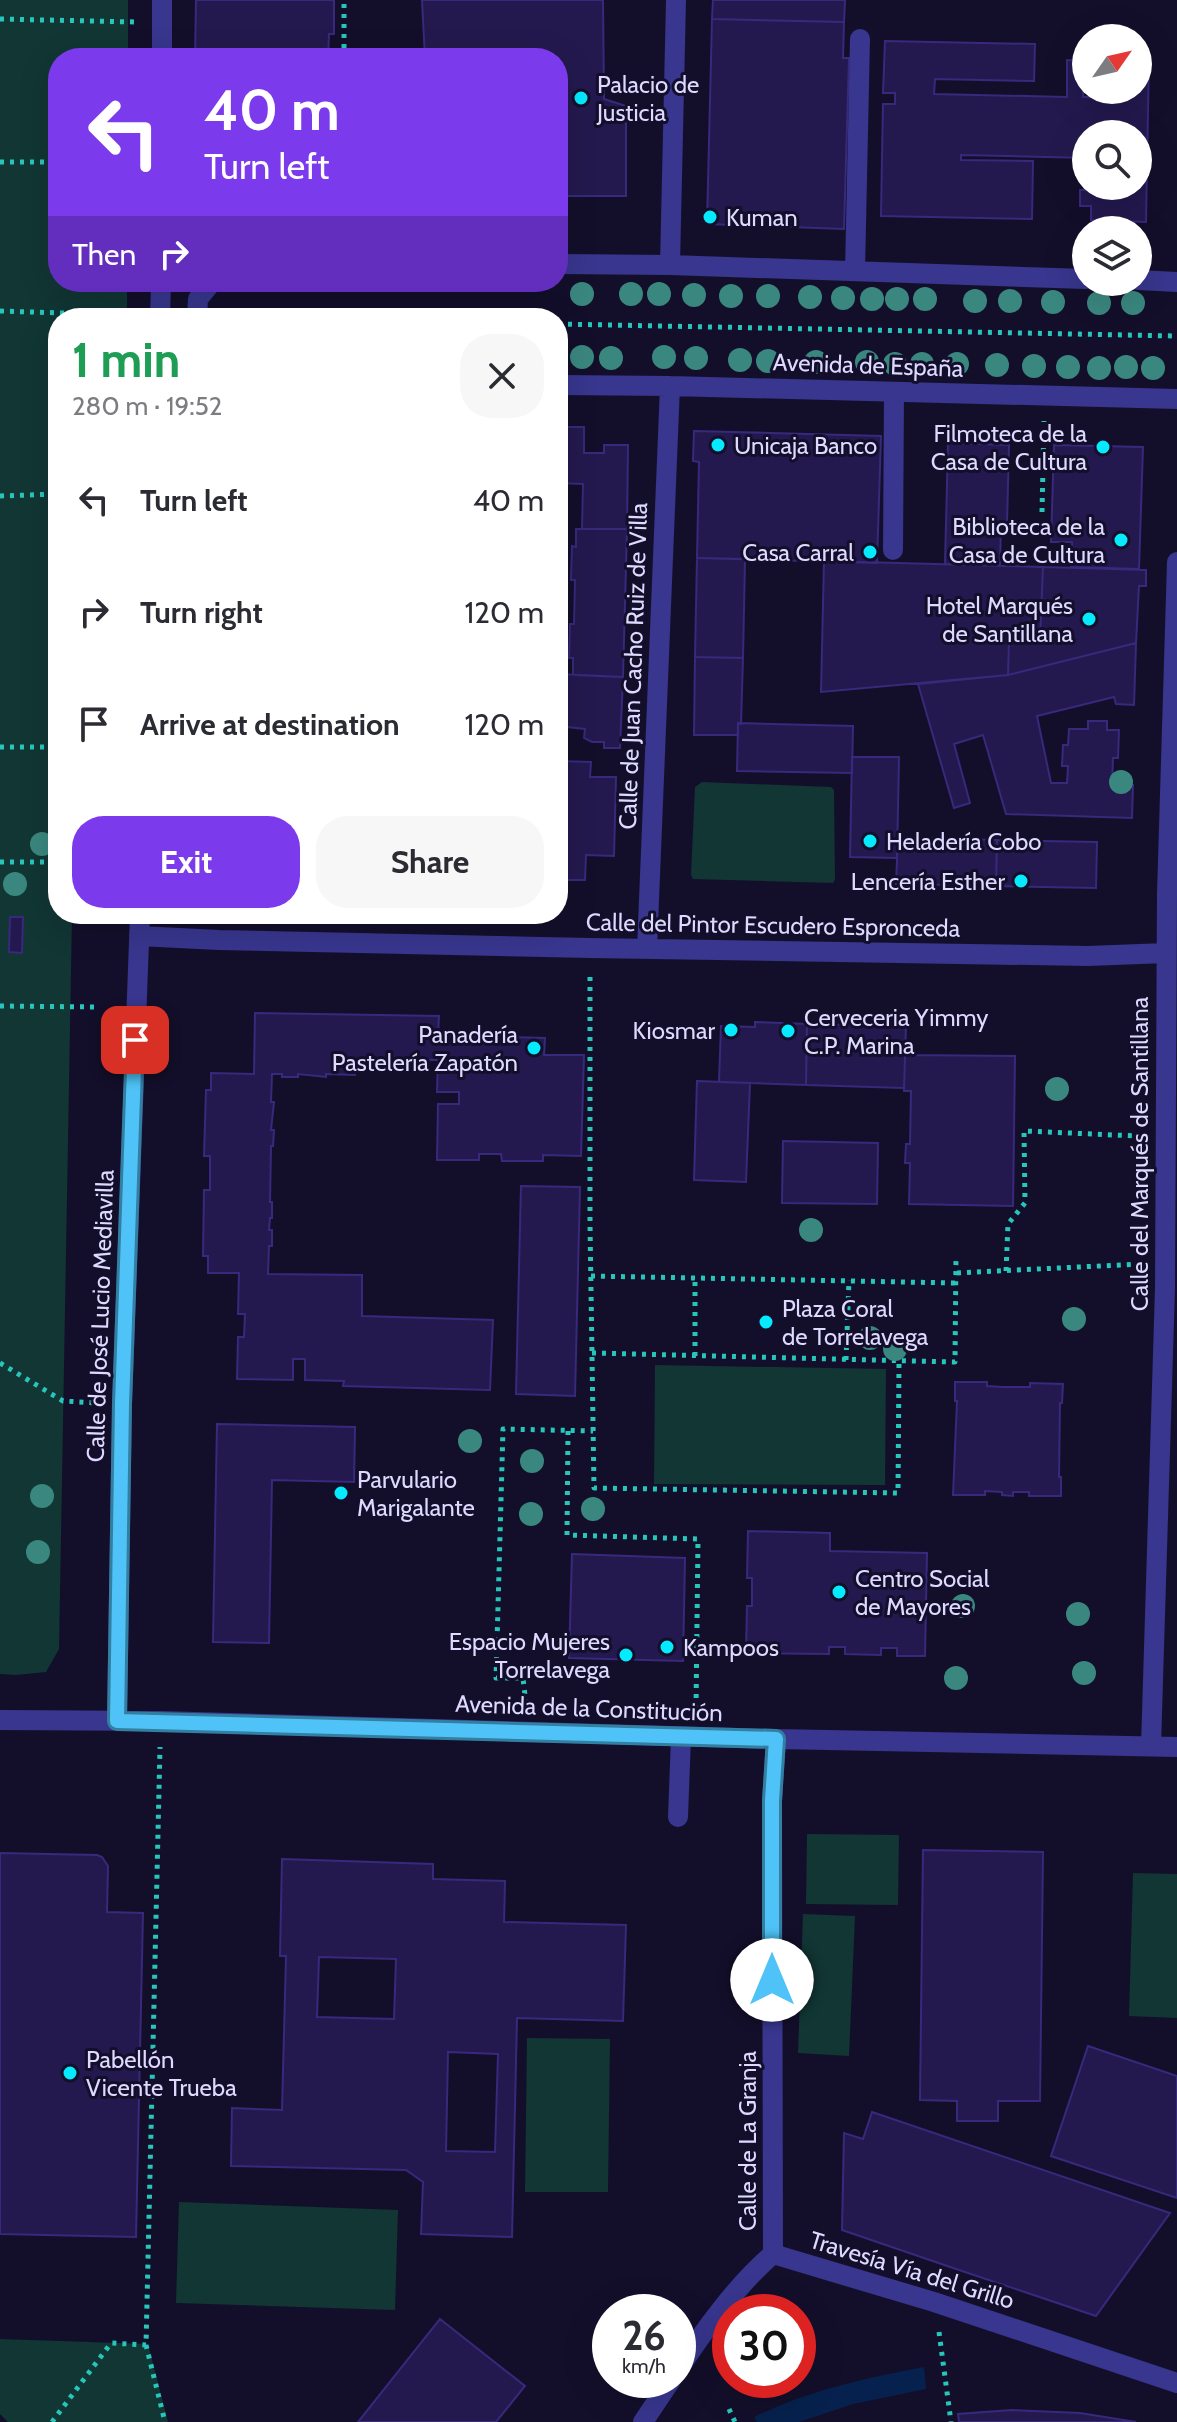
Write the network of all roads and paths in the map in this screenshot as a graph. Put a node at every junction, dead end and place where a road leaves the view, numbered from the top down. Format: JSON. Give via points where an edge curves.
{"nodes":[{"id":1,"x":162,"y":0,"type":"edge"},
{"id":2,"x":344,"y":0,"type":"edge"},
{"id":3,"x":676,"y":0,"type":"edge"},
{"id":4,"x":0,"y":19,"type":"edge"},
{"id":5,"x":162,"y":23,"type":"junction"},
{"id":6,"x":860,"y":39,"type":"dead end"},
{"id":7,"x":162,"y":48,"type":"edge"},
{"id":8,"x":344,"y":48,"type":"edge"},
{"id":9,"x":0,"y":162,"type":"edge"},
{"id":10,"x":48,"y":162,"type":"edge"},
{"id":11,"x":568,"y":264,"type":"edge"},
{"id":12,"x":670,"y":265,"type":"junction"},
{"id":13,"x":855,"y":271,"type":"junction"},
{"id":14,"x":1072,"y":279,"type":"edge"},
{"id":15,"x":1152,"y":281,"type":"edge"},
{"id":16,"x":1177,"y":282,"type":"edge"},
{"id":17,"x":0,"y":311,"type":"edge"},
{"id":18,"x":48,"y":313,"type":"edge"},
{"id":19,"x":568,"y":324,"type":"edge"},
{"id":20,"x":1177,"y":336,"type":"edge"},
{"id":21,"x":568,"y":385,"type":"edge"},
{"id":22,"x":670,"y":386,"type":"junction"},
{"id":23,"x":894,"y":392,"type":"junction"},
{"id":24,"x":1045,"y":396,"type":"junction"},
{"id":25,"x":1177,"y":399,"type":"edge"},
{"id":26,"x":48,"y":494,"type":"edge"},
{"id":27,"x":0,"y":496,"type":"edge"},
{"id":28,"x":1042,"y":512,"type":"dead end"},
{"id":29,"x":893,"y":550,"type":"dead end"},
{"id":30,"x":1177,"y":562,"type":"edge"},
{"id":31,"x":0,"y":747,"type":"edge"},
{"id":32,"x":48,"y":747,"type":"edge"},
{"id":33,"x":1174,"y":790,"type":"edge"},
{"id":34,"x":0,"y":862,"type":"edge"},
{"id":35,"x":48,"y":862,"type":"edge"},
{"id":36,"x":140,"y":924,"type":"edge"},
{"id":37,"x":139,"y":936,"type":"junction"},
{"id":38,"x":647,"y":949,"type":"junction"},
{"id":39,"x":1166,"y":953,"type":"junction"},
{"id":40,"x":590,"y":976,"type":"dead end"},
{"id":41,"x":0,"y":1006,"type":"edge"},
{"id":42,"x":98,"y":1007,"type":"dead end"},
{"id":43,"x":1166,"y":1137,"type":"junction"},
{"id":44,"x":1172,"y":1211,"type":"edge"},
{"id":45,"x":956,"y":1256,"type":"dead end"},
{"id":46,"x":1165,"y":1263,"type":"junction"},
{"id":47,"x":1006,"y":1271,"type":"junction"},
{"id":48,"x":957,"y":1273,"type":"junction"},
{"id":49,"x":591,"y":1276,"type":"junction"},
{"id":50,"x":695,"y":1278,"type":"junction"},
{"id":51,"x":849,"y":1280,"type":"junction"},
{"id":52,"x":956,"y":1283,"type":"junction"},
{"id":53,"x":1171,"y":1288,"type":"edge"},
{"id":54,"x":592,"y":1353,"type":"junction"},
{"id":55,"x":695,"y":1356,"type":"junction"},
{"id":56,"x":846,"y":1360,"type":"junction"},
{"id":57,"x":899,"y":1361,"type":"junction"},
{"id":58,"x":0,"y":1363,"type":"edge"},
{"id":59,"x":122,"y":1404,"type":"junction"},
{"id":60,"x":568,"y":1431,"type":"junction"},
{"id":61,"x":593,"y":1431,"type":"junction"},
{"id":62,"x":0,"y":1720,"type":"edge"},
{"id":63,"x":117,"y":1721,"type":"junction"},
{"id":64,"x":161,"y":1721,"type":"junction"},
{"id":65,"x":528,"y":1733,"type":"junction"},
{"id":66,"x":689,"y":1737,"type":"junction"},
{"id":67,"x":776,"y":1739,"type":"junction"},
{"id":68,"x":1151,"y":1746,"type":"junction"},
{"id":69,"x":1177,"y":1747,"type":"edge"},
{"id":70,"x":678,"y":1817,"type":"dead end"},
{"id":71,"x":773,"y":2254,"type":"junction"},
{"id":72,"x":934,"y":2302,"type":"junction"},
{"id":73,"x":146,"y":2345,"type":"junction"},
{"id":74,"x":696,"y":2346,"type":"edge"},
{"id":75,"x":1177,"y":2383,"type":"edge"},
{"id":76,"x":659,"y":2398,"type":"edge"},
{"id":77,"x":729,"y":2409,"type":"dead end"},
{"id":78,"x":52,"y":2422,"type":"edge"},
{"id":79,"x":165,"y":2422,"type":"edge"},
{"id":80,"x":643,"y":2422,"type":"edge"},
{"id":81,"x":735,"y":2422,"type":"edge"},
{"id":82,"x":951,"y":2422,"type":"edge"}],
"edges":[{"from":1,"to":5,"type":"street"},
{"from":2,"to":8,"type":"path"},
{"from":3,"to":12,"type":"street"},
{"from":4,"to":5,"type":"path"},
{"from":5,"to":7,"type":"street"},
{"from":6,"to":13,"type":"street"},
{"from":9,"to":10,"type":"path"},
{"from":11,"to":12,"type":"street"},
{"from":12,"to":13,"type":"street"},
{"from":13,"to":14,"type":"street"},
{"from":15,"to":16,"type":"street"},
{"from":17,"to":18,"type":"path"},
{"from":19,"to":20,"type":"path"},
{"from":21,"to":22,"type":"street","name":"Avenida de España"},
{"from":22,"to":23,"type":"street","name":"Avenida de España"},
{"from":22,"to":38,"type":"street","name":"Calle de Juan Cacho Ruiz de Villa"},
{"from":23,"to":24,"type":"street","name":"Avenida de España"},
{"from":23,"to":29,"type":"street"},
{"from":24,"to":25,"type":"street","name":"Avenida de España"},
{"from":24,"to":28,"type":"path"},
{"from":26,"to":27,"type":"path"},
{"from":30,"to":33,"type":"street","name":"Calle del Marqués de Santillana"},
{"from":31,"to":32,"type":"path"},
{"from":33,"to":39,"type":"street","name":"Calle del Marqués de Santillana"},
{"from":34,"to":35,"type":"path"},
{"from":36,"to":37,"type":"street","name":"Calle de José Lucio Mediavilla"},
{"from":37,"to":38,"type":"street","name":"Calle del Pintor Escudero Espronceda"},
{"from":37,"to":59,"type":"street","name":"Calle de José Lucio Mediavilla"},
{"from":38,"to":39,"type":"street","name":"Calle del Pintor Escudero Espronceda"},
{"from":39,"to":43,"type":"street","name":"Calle del Marqués de Santillana"},
{"from":40,"to":49,"type":"path"},
{"from":41,"to":42,"type":"path"},
{"from":43,"to":44,"type":"street","name":"Calle del Marqués de Santillana"},
{"from":43,"to":47,"type":"path","via":[[1024,1131],[1025,1203],[1008,1224]]},
{"from":44,"to":46,"type":"street","name":"Calle del Marqués de Santillana"},
{"from":45,"to":48,"type":"path"},
{"from":46,"to":47,"type":"path"},
{"from":46,"to":53,"type":"street","name":"Calle del Marqués de Santillana"},
{"from":47,"to":48,"type":"path"},
{"from":48,"to":52,"type":"path"},
{"from":49,"to":50,"type":"path"},
{"from":49,"to":54,"type":"path"},
{"from":50,"to":51,"type":"path"},
{"from":50,"to":55,"type":"path"},
{"from":51,"to":52,"type":"path"},
{"from":51,"to":56,"type":"path"},
{"from":52,"to":57,"type":"path","via":[[955,1362]]},
{"from":53,"to":68,"type":"street","name":"Calle del Marqués de Santillana"},
{"from":54,"to":55,"type":"path"},
{"from":54,"to":61,"type":"path"},
{"from":55,"to":56,"type":"path"},
{"from":56,"to":57,"type":"path"},
{"from":57,"to":61,"type":"path","via":[[898,1493],[594,1488]]},
{"from":58,"to":59,"type":"path","via":[[63,1401]]},
{"from":59,"to":63,"type":"street","name":"Calle de José Lucio Mediavilla"},
{"from":60,"to":61,"type":"path"},
{"from":60,"to":65,"type":"path","via":[[503,1429],[496,1678],[523,1678]]},
{"from":60,"to":66,"type":"path","via":[[567,1535],[698,1539]]},
{"from":62,"to":63,"type":"street","name":"Avenida de la Constitución"},
{"from":63,"to":64,"type":"street","name":"Avenida de la Constitución"},
{"from":64,"to":65,"type":"street","name":"Avenida de la Constitución"},
{"from":64,"to":73,"type":"path"},
{"from":65,"to":66,"type":"street","name":"Avenida de la Constitución"},
{"from":66,"to":67,"type":"street","name":"Avenida de la Constitución"},
{"from":66,"to":70,"type":"street"},
{"from":67,"to":68,"type":"street","name":"Avenida de la Constitución"},
{"from":67,"to":71,"type":"street","name":"Calle de La Granja"},
{"from":68,"to":69,"type":"street","name":"Avenida de la Constitución"},
{"from":71,"to":72,"type":"street","name":"Travesía Vía del Grillo"},
{"from":71,"to":74,"type":"street","name":"Travesía Vía del Grillo"},
{"from":72,"to":75,"type":"street","name":"Travesía Vía del Grillo"},
{"from":72,"to":82,"type":"path"},
{"from":73,"to":78,"type":"path","via":[[111,2343]]},
{"from":73,"to":79,"type":"path"},
{"from":76,"to":80,"type":"street"},
{"from":77,"to":81,"type":"path"}]}
